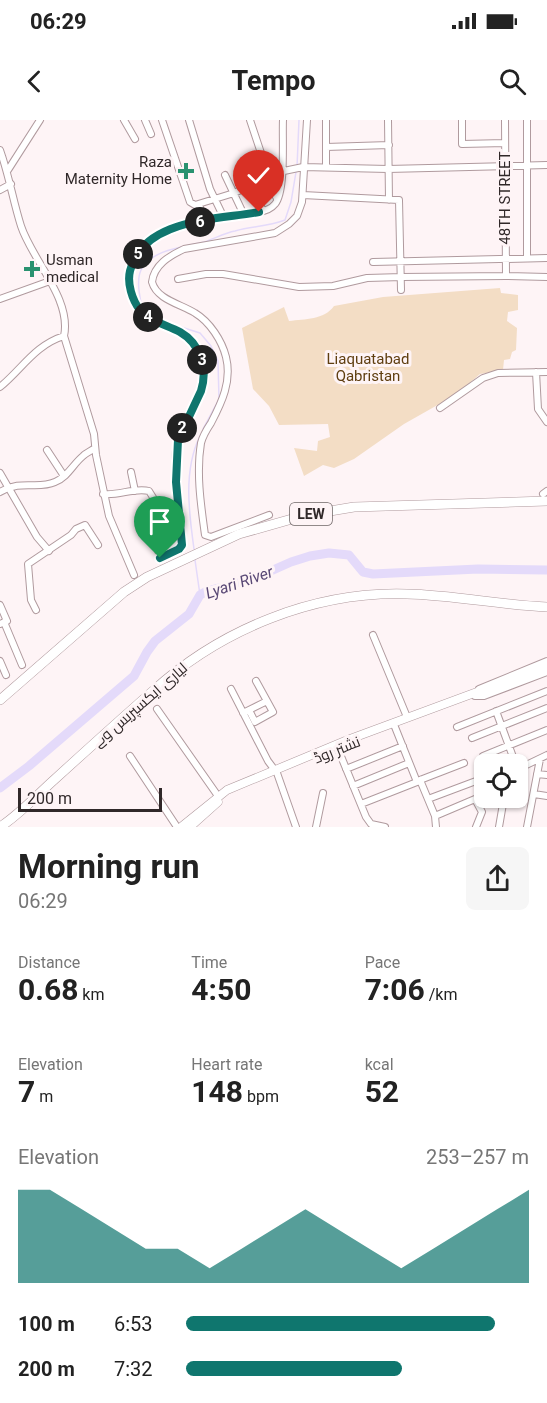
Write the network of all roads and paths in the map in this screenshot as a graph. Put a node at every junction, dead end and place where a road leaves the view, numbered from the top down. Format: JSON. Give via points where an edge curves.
{"nodes":[{"id":1,"x":40,"y":120,"type":"edge"},
{"id":2,"x":124,"y":120,"type":"edge"},
{"id":3,"x":145,"y":120,"type":"edge"},
{"id":4,"x":162,"y":120,"type":"edge"},
{"id":5,"x":189,"y":120,"type":"edge"},
{"id":6,"x":250,"y":120,"type":"edge"},
{"id":7,"x":283,"y":120,"type":"edge"},
{"id":8,"x":307,"y":120,"type":"edge"},
{"id":9,"x":326,"y":120,"type":"edge"},
{"id":10,"x":388,"y":120,"type":"edge"},
{"id":11,"x":462,"y":120,"type":"edge"},
{"id":12,"x":505,"y":120,"type":"edge"},
{"id":13,"x":527,"y":120,"type":"edge"},
{"id":14,"x":151,"y":134,"type":"dead end"},
{"id":15,"x":135,"y":140,"type":"dead end"},
{"id":16,"x":505,"y":143,"type":"junction"},
{"id":17,"x":389,"y":145,"type":"junction"},
{"id":18,"x":326,"y":147,"type":"junction"},
{"id":19,"x":0,"y":150,"type":"edge"},
{"id":20,"x":547,"y":165,"type":"edge"},
{"id":21,"x":242,"y":166,"type":"dead end"},
{"id":22,"x":505,"y":166,"type":"junction"},
{"id":23,"x":528,"y":166,"type":"junction"},
{"id":24,"x":304,"y":167,"type":"junction"},
{"id":25,"x":326,"y":167,"type":"junction"},
{"id":26,"x":387,"y":168,"type":"junction"},
{"id":27,"x":8,"y":170,"type":"junction"},
{"id":28,"x":283,"y":171,"type":"junction"},
{"id":29,"x":225,"y":175,"type":"dead end"},
{"id":30,"x":268,"y":178,"type":"junction"},
{"id":31,"x":10,"y":184,"type":"junction"},
{"id":32,"x":251,"y":185,"type":"junction"},
{"id":33,"x":0,"y":190,"type":"edge"},
{"id":34,"x":234,"y":193,"type":"junction"},
{"id":35,"x":303,"y":195,"type":"junction"},
{"id":36,"x":215,"y":199,"type":"junction"},
{"id":37,"x":278,"y":200,"type":"junction"},
{"id":38,"x":389,"y":200,"type":"junction"},
{"id":39,"x":199,"y":205,"type":"junction"},
{"id":40,"x":263,"y":212,"type":"junction"},
{"id":41,"x":244,"y":215,"type":"junction"},
{"id":42,"x":224,"y":218,"type":"junction"},
{"id":43,"x":205,"y":221,"type":"junction"},
{"id":44,"x":506,"y":258,"type":"junction"},
{"id":45,"x":527,"y":258,"type":"junction"},
{"id":46,"x":547,"y":258,"type":"edge"},
{"id":47,"x":401,"y":260,"type":"junction"},
{"id":48,"x":373,"y":262,"type":"dead end"},
{"id":49,"x":506,"y":276,"type":"junction"},
{"id":50,"x":402,"y":277,"type":"junction"},
{"id":51,"x":547,"y":278,"type":"edge"},
{"id":52,"x":178,"y":279,"type":"dead end"},
{"id":53,"x":50,"y":281,"type":"junction"},
{"id":54,"x":401,"y":290,"type":"dead end"},
{"id":55,"x":0,"y":299,"type":"edge"},
{"id":56,"x":64,"y":336,"type":"junction"},
{"id":57,"x":536,"y":372,"type":"junction"},
{"id":58,"x":547,"y":372,"type":"edge"},
{"id":59,"x":0,"y":387,"type":"edge"},
{"id":60,"x":440,"y":408,"type":"dead end"},
{"id":61,"x":547,"y":422,"type":"edge"},
{"id":62,"x":95,"y":448,"type":"junction"},
{"id":63,"x":47,"y":450,"type":"dead end"},
{"id":64,"x":131,"y":472,"type":"dead end"},
{"id":65,"x":0,"y":473,"type":"edge"},
{"id":66,"x":64,"y":476,"type":"junction"},
{"id":67,"x":8,"y":487,"type":"junction"},
{"id":68,"x":135,"y":491,"type":"junction"},
{"id":69,"x":0,"y":492,"type":"edge"},
{"id":70,"x":103,"y":494,"type":"junction"},
{"id":71,"x":546,"y":495,"type":"edge"},
{"id":72,"x":269,"y":515,"type":"dead end"},
{"id":73,"x":99,"y":545,"type":"dead end"},
{"id":74,"x":49,"y":551,"type":"junction"},
{"id":75,"x":134,"y":575,"type":"dead end"},
{"id":76,"x":547,"y":607,"type":"edge"},
{"id":77,"x":1,"y":608,"type":"edge"},
{"id":78,"x":36,"y":610,"type":"dead end"},
{"id":79,"x":2,"y":623,"type":"edge"},
{"id":80,"x":373,"y":635,"type":"dead end"},
{"id":81,"x":0,"y":661,"type":"edge"},
{"id":82,"x":547,"y":661,"type":"edge"},
{"id":83,"x":21,"y":665,"type":"dead end"},
{"id":84,"x":547,"y":666,"type":"edge"},
{"id":85,"x":547,"y":672,"type":"edge"},
{"id":86,"x":6,"y":675,"type":"dead end"},
{"id":87,"x":256,"y":681,"type":"dead end"},
{"id":88,"x":231,"y":690,"type":"dead end"},
{"id":89,"x":547,"y":691,"type":"edge"},
{"id":90,"x":475,"y":695,"type":"junction"},
{"id":91,"x":0,"y":700,"type":"edge"},
{"id":92,"x":267,"y":701,"type":"junction"},
{"id":93,"x":547,"y":708,"type":"edge"},
{"id":94,"x":157,"y":709,"type":"dead end"},
{"id":95,"x":496,"y":711,"type":"junction"},
{"id":96,"x":246,"y":712,"type":"junction"},
{"id":97,"x":407,"y":717,"type":"junction"},
{"id":98,"x":502,"y":726,"type":"junction"},
{"id":99,"x":395,"y":727,"type":"junction"},
{"id":100,"x":457,"y":727,"type":"dead end"},
{"id":101,"x":547,"y":730,"type":"edge"},
{"id":102,"x":472,"y":738,"type":"dead end"},
{"id":103,"x":509,"y":745,"type":"junction"},
{"id":104,"x":403,"y":746,"type":"junction"},
{"id":105,"x":338,"y":749,"type":"junction"},
{"id":106,"x":488,"y":754,"type":"edge"},
{"id":107,"x":512,"y":754,"type":"edge"},
{"id":108,"x":547,"y":755,"type":"edge"},
{"id":109,"x":130,"y":756,"type":"dead end"},
{"id":110,"x":540,"y":759,"type":"junction"},
{"id":111,"x":464,"y":763,"type":"dead end"},
{"id":112,"x":410,"y":764,"type":"junction"},
{"id":113,"x":528,"y":764,"type":"edge"},
{"id":114,"x":346,"y":769,"type":"junction"},
{"id":115,"x":276,"y":772,"type":"junction"},
{"id":116,"x":537,"y":774,"type":"junction"},
{"id":117,"x":547,"y":775,"type":"edge"},
{"id":118,"x":419,"y":781,"type":"junction"},
{"id":119,"x":474,"y":782,"type":"edge"},
{"id":120,"x":353,"y":786,"type":"junction"},
{"id":121,"x":322,"y":793,"type":"dead end"},
{"id":122,"x":534,"y":794,"type":"junction"},
{"id":123,"x":218,"y":796,"type":"junction"},
{"id":124,"x":547,"y":796,"type":"edge"},
{"id":125,"x":428,"y":799,"type":"junction"},
{"id":126,"x":361,"y":804,"type":"junction"},
{"id":127,"x":502,"y":808,"type":"edge"},
{"id":128,"x":435,"y":816,"type":"junction"},
{"id":129,"x":370,"y":825,"type":"edge"},
{"id":130,"x":0,"y":827,"type":"edge"},
{"id":131,"x":179,"y":827,"type":"edge"},
{"id":132,"x":190,"y":827,"type":"edge"},
{"id":133,"x":297,"y":827,"type":"edge"},
{"id":134,"x":315,"y":827,"type":"edge"},
{"id":135,"x":385,"y":827,"type":"edge"},
{"id":136,"x":436,"y":827,"type":"edge"},
{"id":137,"x":476,"y":827,"type":"edge"},
{"id":138,"x":499,"y":827,"type":"edge"},
{"id":139,"x":528,"y":827,"type":"edge"}],
"edges":[{"from":1,"to":27,"type":"street"},
{"from":2,"to":15,"type":"street"},
{"from":3,"to":14,"type":"street"},
{"from":4,"to":39,"type":"street","via":[[190,202]]},
{"from":5,"to":36,"type":"street"},
{"from":6,"to":30,"type":"street"},
{"from":7,"to":28,"type":"street"},
{"from":8,"to":24,"type":"street"},
{"from":9,"to":18,"type":"street"},
{"from":10,"to":17,"type":"street"},
{"from":11,"to":16,"type":"street","via":[[462,144]]},
{"from":12,"to":16,"type":"street","name":"48TH STREET"},
{"from":13,"to":23,"type":"street"},
{"from":16,"to":22,"type":"street","name":"48TH STREET"},
{"from":17,"to":18,"type":"street"},
{"from":17,"to":26,"type":"street"},
{"from":18,"to":25,"type":"street"},
{"from":19,"to":27,"type":"street"},
{"from":20,"to":23,"type":"street"},
{"from":21,"to":32,"type":"street"},
{"from":22,"to":23,"type":"street"},
{"from":22,"to":26,"type":"street"},
{"from":22,"to":44,"type":"street","name":"48TH STREET"},
{"from":23,"to":45,"type":"street"},
{"from":24,"to":25,"type":"street"},
{"from":24,"to":28,"type":"street"},
{"from":24,"to":35,"type":"street"},
{"from":25,"to":26,"type":"street"},
{"from":26,"to":38,"type":"street"},
{"from":27,"to":31,"type":"street"},
{"from":28,"to":30,"type":"street"},
{"from":28,"to":37,"type":"street"},
{"from":29,"to":34,"type":"street"},
{"from":30,"to":32,"type":"street"},
{"from":30,"to":37,"type":"street"},
{"from":31,"to":33,"type":"street"},
{"from":31,"to":53,"type":"street","via":[[22,228]]},
{"from":32,"to":34,"type":"street"},
{"from":32,"to":40,"type":"street"},
{"from":34,"to":36,"type":"street"},
{"from":34,"to":41,"type":"street"},
{"from":35,"to":38,"type":"street"},
{"from":35,"to":72,"type":"street","via":[[297,216],[283,229],[184,249],[160,265],[152,282],[158,294],[206,322],[222,345],[226,359],[226,393],[202,442],[200,475],[205,535],[211,537]]},
{"from":36,"to":39,"type":"street"},
{"from":36,"to":42,"type":"street"},
{"from":37,"to":40,"type":"street"},
{"from":38,"to":47,"type":"street","via":[[399,200]]},
{"from":39,"to":43,"type":"street"},
{"from":40,"to":41,"type":"street"},
{"from":41,"to":42,"type":"street"},
{"from":42,"to":43,"type":"street"},
{"from":43,"to":68,"type":"street","via":[[178,226],[148,242],[134,260],[129,276],[141,311],[186,336],[202,361],[203,384],[178,440],[176,482],[182,545],[179,549],[160,558],[153,527],[158,516],[154,499],[149,491]]},
{"from":44,"to":45,"type":"street"},
{"from":44,"to":47,"type":"street"},
{"from":44,"to":49,"type":"street","name":"48TH STREET"},
{"from":45,"to":46,"type":"street"},
{"from":47,"to":48,"type":"street"},
{"from":47,"to":50,"type":"street"},
{"from":49,"to":50,"type":"street"},
{"from":49,"to":51,"type":"street"},
{"from":50,"to":52,"type":"street","via":[[299,287],[223,274]]},
{"from":50,"to":54,"type":"street"},
{"from":53,"to":55,"type":"street"},
{"from":53,"to":56,"type":"street","via":[[66,324]]},
{"from":56,"to":59,"type":"street","via":[[38,348]]},
{"from":56,"to":62,"type":"street"},
{"from":57,"to":58,"type":"street"},
{"from":57,"to":60,"type":"street","via":[[498,372]]},
{"from":57,"to":61,"type":"street","via":[[538,409]]},
{"from":62,"to":66,"type":"street","via":[[81,456]]},
{"from":62,"to":70,"type":"street"},
{"from":63,"to":66,"type":"street"},
{"from":64,"to":68,"type":"street"},
{"from":65,"to":67,"type":"street"},
{"from":66,"to":67,"type":"street","via":[[48,484]]},
{"from":67,"to":69,"type":"street"},
{"from":67,"to":74,"type":"street"},
{"from":68,"to":70,"type":"street","via":[[115,496]]},
{"from":70,"to":75,"type":"street"},
{"from":71,"to":91,"type":"highway","number":"LEW","via":[[354,507],[306,515],[239,534],[147,577],[124,592]]},
{"from":73,"to":74,"type":"street","via":[[85,525]]},
{"from":74,"to":78,"type":"street","via":[[28,564],[31,600]]},
{"from":76,"to":130,"type":"highway","name":"لیاری ایکسپریس وے","via":[[419,594],[373,594],[314,604],[254,626],[176,672]]},
{"from":77,"to":79,"type":"street","via":[[7,621]]},
{"from":79,"to":83,"type":"street"},
{"from":80,"to":97,"type":"street"},
{"from":81,"to":86,"type":"street"},
{"from":82,"to":90,"type":"street","name":"نشتر روڈ","via":[[485,685]]},
{"from":84,"to":90,"type":"main road","name":"نشتر روڈ"},
{"from":85,"to":90,"type":"street","name":"نشتر روڈ"},
{"from":87,"to":92,"type":"street"},
{"from":88,"to":96,"type":"street"},
{"from":89,"to":95,"type":"street"},
{"from":90,"to":97,"type":"main road","name":"نشتر روڈ"},
{"from":90,"to":99,"type":"main road","name":"نشتر روڈ"},
{"from":92,"to":96,"type":"street"},
{"from":92,"to":96,"type":"street","via":[[273,712],[255,722]]},
{"from":93,"to":98,"type":"street"},
{"from":94,"to":123,"type":"street"},
{"from":95,"to":98,"type":"street"},
{"from":95,"to":100,"type":"street"},
{"from":96,"to":115,"type":"street"},
{"from":97,"to":115,"type":"main road","name":"نشتر روڈ"},
{"from":98,"to":102,"type":"street"},
{"from":98,"to":103,"type":"street"},
{"from":99,"to":104,"type":"street"},
{"from":99,"to":105,"type":"main road","name":"نشتر روڈ"},
{"from":101,"to":103,"type":"street"},
{"from":103,"to":106,"type":"street"},
{"from":103,"to":107,"type":"street"},
{"from":104,"to":112,"type":"street"},
{"from":104,"to":114,"type":"street"},
{"from":105,"to":114,"type":"street"},
{"from":105,"to":115,"type":"main road","name":"نشتر روڈ"},
{"from":108,"to":110,"type":"street"},
{"from":109,"to":131,"type":"street"},
{"from":110,"to":113,"type":"street"},
{"from":110,"to":116,"type":"street"},
{"from":111,"to":118,"type":"street"},
{"from":112,"to":118,"type":"street"},
{"from":112,"to":120,"type":"street"},
{"from":114,"to":120,"type":"street"},
{"from":115,"to":123,"type":"main road","name":"نشتر روڈ"},
{"from":115,"to":132,"type":"main road","name":"نشتر روڈ","via":[[226,795]]},
{"from":115,"to":133,"type":"street"},
{"from":116,"to":117,"type":"street"},
{"from":116,"to":122,"type":"street"},
{"from":118,"to":125,"type":"street"},
{"from":118,"to":126,"type":"street"},
{"from":119,"to":125,"type":"street"},
{"from":120,"to":126,"type":"street"},
{"from":121,"to":134,"type":"street"},
{"from":122,"to":124,"type":"street"},
{"from":122,"to":139,"type":"street"},
{"from":123,"to":131,"type":"main road","name":"نشتر روڈ"},
{"from":125,"to":128,"type":"street"},
{"from":126,"to":129,"type":"street"},
{"from":127,"to":138,"type":"street"},
{"from":128,"to":136,"type":"street"},
{"from":128,"to":137,"type":"street","via":[[475,799],[482,812]]},
{"from":129,"to":135,"type":"street"}]}
